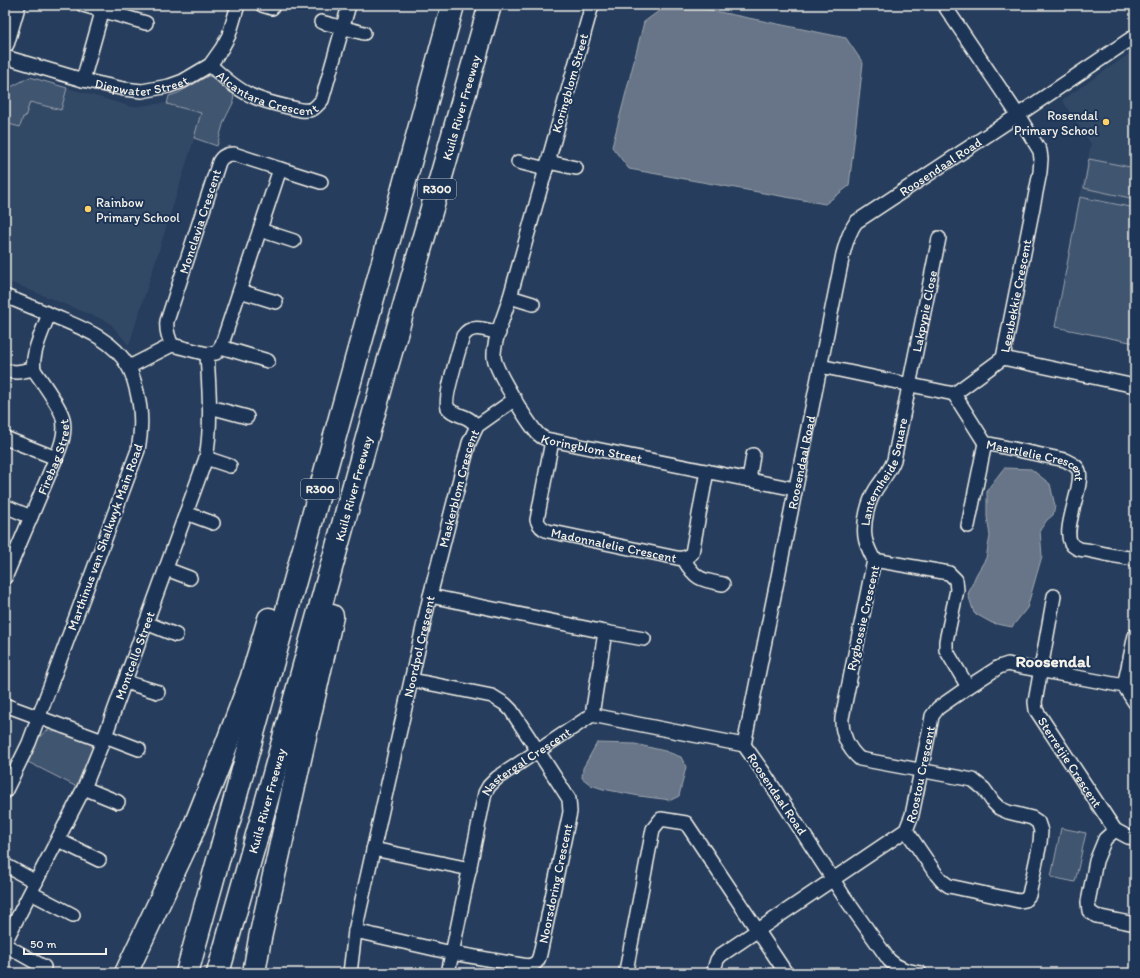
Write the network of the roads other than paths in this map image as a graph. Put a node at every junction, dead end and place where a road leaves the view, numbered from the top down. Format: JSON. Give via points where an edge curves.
{"nodes":[{"id":1,"x":16,"y":5,"type":"edge"},
{"id":2,"x":83,"y":5,"type":"edge"},
{"id":3,"x":238,"y":5,"type":"edge"},
{"id":4,"x":349,"y":5,"type":"edge"},
{"id":5,"x":453,"y":5,"type":"edge"},
{"id":6,"x":490,"y":5,"type":"edge"},
{"id":7,"x":592,"y":5,"type":"edge"},
{"id":8,"x":944,"y":5,"type":"edge"},
{"id":9,"x":103,"y":8,"type":"edge"},
{"id":10,"x":321,"y":22,"type":"dead end"},
{"id":11,"x":146,"y":23,"type":"dead end"},
{"id":12,"x":342,"y":27,"type":"junction"},
{"id":13,"x":364,"y":33,"type":"dead end"},
{"id":14,"x":1135,"y":36,"type":"edge"},
{"id":15,"x":5,"y":43,"type":"edge"},
{"id":16,"x":5,"y":56,"type":"edge"},
{"id":17,"x":210,"y":65,"type":"junction"},
{"id":18,"x":83,"y":80,"type":"junction"},
{"id":19,"x":1018,"y":115,"type":"junction"},
{"id":20,"x":518,"y":162,"type":"dead end"},
{"id":21,"x":547,"y":165,"type":"junction"},
{"id":22,"x":576,"y":168,"type":"dead end"},
{"id":23,"x":280,"y":169,"type":"junction"},
{"id":24,"x":321,"y":182,"type":"dead end"},
{"id":25,"x":260,"y":230,"type":"junction"},
{"id":26,"x":939,"y":238,"type":"dead end"},
{"id":27,"x":294,"y":241,"type":"dead end"},
{"id":28,"x":240,"y":291,"type":"junction"},
{"id":29,"x":5,"y":296,"type":"edge"},
{"id":30,"x":510,"y":298,"type":"junction"},
{"id":31,"x":276,"y":302,"type":"dead end"},
{"id":32,"x":533,"y":304,"type":"dead end"},
{"id":33,"x":49,"y":314,"type":"junction"},
{"id":34,"x":498,"y":333,"type":"junction"},
{"id":35,"x":172,"y":345,"type":"junction"},
{"id":36,"x":221,"y":347,"type":"junction"},
{"id":37,"x":207,"y":354,"type":"junction"},
{"id":38,"x":1003,"y":358,"type":"junction"},
{"id":39,"x":268,"y":361,"type":"dead end"},
{"id":40,"x":820,"y":366,"type":"junction"},
{"id":41,"x":129,"y":367,"type":"junction"},
{"id":42,"x":34,"y":369,"type":"junction"},
{"id":43,"x":5,"y":371,"type":"edge"},
{"id":44,"x":385,"y":372,"type":"junction"},
{"id":45,"x":909,"y":384,"type":"junction"},
{"id":46,"x":1135,"y":386,"type":"edge"},
{"id":47,"x":346,"y":394,"type":"junction"},
{"id":48,"x":954,"y":394,"type":"junction"},
{"id":49,"x":515,"y":399,"type":"junction"},
{"id":50,"x":210,"y":407,"type":"junction"},
{"id":51,"x":248,"y":417,"type":"dead end"},
{"id":52,"x":477,"y":426,"type":"junction"},
{"id":53,"x":5,"y":438,"type":"edge"},
{"id":54,"x":552,"y":441,"type":"junction"},
{"id":55,"x":985,"y":443,"type":"junction"},
{"id":56,"x":753,"y":455,"type":"dead end"},
{"id":57,"x":56,"y":458,"type":"junction"},
{"id":58,"x":206,"y":458,"type":"junction"},
{"id":59,"x":230,"y":466,"type":"dead end"},
{"id":60,"x":707,"y":471,"type":"junction"},
{"id":61,"x":749,"y":480,"type":"junction"},
{"id":62,"x":795,"y":489,"type":"junction"},
{"id":63,"x":5,"y":506,"type":"edge"},
{"id":64,"x":186,"y":513,"type":"junction"},
{"id":65,"x":31,"y":517,"type":"junction"},
{"id":66,"x":213,"y":524,"type":"dead end"},
{"id":67,"x":968,"y":526,"type":"dead end"},
{"id":68,"x":683,"y":558,"type":"junction"},
{"id":69,"x":1135,"y":559,"type":"edge"},
{"id":70,"x":874,"y":560,"type":"junction"},
{"id":71,"x":166,"y":569,"type":"junction"},
{"id":72,"x":6,"y":575,"type":"edge"},
{"id":73,"x":190,"y":578,"type":"dead end"},
{"id":74,"x":723,"y":584,"type":"dead end"},
{"id":75,"x":430,"y":596,"type":"junction"},
{"id":76,"x":1054,"y":596,"type":"dead end"},
{"id":77,"x":146,"y":623,"type":"junction"},
{"id":78,"x":605,"y":632,"type":"junction"},
{"id":79,"x":176,"y":635,"type":"dead end"},
{"id":80,"x":1135,"y":635,"type":"edge"},
{"id":81,"x":644,"y":639,"type":"dead end"},
{"id":82,"x":1041,"y":670,"type":"junction"},
{"id":83,"x":412,"y":680,"type":"junction"},
{"id":84,"x":125,"y":682,"type":"junction"},
{"id":85,"x":1124,"y":686,"type":"junction"},
{"id":86,"x":968,"y":687,"type":"junction"},
{"id":87,"x":158,"y":692,"type":"dead end"},
{"id":88,"x":1135,"y":703,"type":"edge"},
{"id":89,"x":5,"y":705,"type":"edge"},
{"id":90,"x":592,"y":715,"type":"junction"},
{"id":91,"x":39,"y":718,"type":"junction"},
{"id":92,"x":104,"y":739,"type":"junction"},
{"id":93,"x":744,"y":745,"type":"junction"},
{"id":94,"x":139,"y":749,"type":"dead end"},
{"id":95,"x":538,"y":750,"type":"junction"},
{"id":96,"x":920,"y":770,"type":"junction"},
{"id":97,"x":84,"y":788,"type":"junction"},
{"id":98,"x":5,"y":792,"type":"edge"},
{"id":99,"x":118,"y":802,"type":"dead end"},
{"id":100,"x":906,"y":830,"type":"junction"},
{"id":101,"x":1115,"y":830,"type":"junction"},
{"id":102,"x":1135,"y":838,"type":"edge"},
{"id":103,"x":58,"y":840,"type":"junction"},
{"id":104,"x":373,"y":849,"type":"junction"},
{"id":105,"x":99,"y":860,"type":"dead end"},
{"id":106,"x":5,"y":865,"type":"edge"},
{"id":107,"x":470,"y":869,"type":"junction"},
{"id":108,"x":833,"y":880,"type":"junction"},
{"id":109,"x":34,"y":888,"type":"junction"},
{"id":110,"x":73,"y":915,"type":"dead end"},
{"id":111,"x":1135,"y":924,"type":"edge"},
{"id":112,"x":356,"y":931,"type":"junction"},
{"id":113,"x":758,"y":931,"type":"junction"},
{"id":114,"x":5,"y":944,"type":"edge"},
{"id":115,"x":452,"y":953,"type":"junction"},
{"id":116,"x":44,"y":967,"type":"dead end"},
{"id":117,"x":892,"y":968,"type":"edge"},
{"id":118,"x":126,"y":973,"type":"edge"},
{"id":119,"x":187,"y":973,"type":"edge"},
{"id":120,"x":218,"y":973,"type":"edge"},
{"id":121,"x":254,"y":973,"type":"edge"},
{"id":122,"x":350,"y":973,"type":"edge"},
{"id":123,"x":448,"y":973,"type":"edge"},
{"id":124,"x":626,"y":973,"type":"edge"},
{"id":125,"x":713,"y":973,"type":"edge"},
{"id":126,"x":786,"y":973,"type":"edge"},
{"id":127,"x":920,"y":973,"type":"edge"}],
"edges":[{"from":1,"to":15,"type":"street"},
{"from":2,"to":9,"type":"street"},
{"from":3,"to":17,"type":"street","name":"Diepwater Street","via":[[229,35]]},
{"from":4,"to":12,"type":"street","name":"Alcantara Crescent"},
{"from":5,"to":47,"type":"highway","number":"R300"},
{"from":6,"to":44,"type":"highway","name":"Kuils River Freeway","number":"R300"},
{"from":7,"to":21,"type":"street","name":"Koringblom Street"},
{"from":8,"to":19,"type":"street","name":"Leeubekkie Crescent"},
{"from":9,"to":11,"type":"street"},
{"from":9,"to":18,"type":"street"},
{"from":10,"to":12,"type":"street"},
{"from":12,"to":13,"type":"street"},
{"from":12,"to":17,"type":"street","name":"Alcantara Crescent","via":[[322,100],[315,109],[301,110],[252,96],[225,79]]},
{"from":14,"to":19,"type":"street","name":"Roosendaal Road"},
{"from":16,"to":18,"type":"street","name":"Diepwater Street"},
{"from":17,"to":18,"type":"street","name":"Diepwater Street","via":[[183,81],[155,89],[131,90]]},
{"from":19,"to":38,"type":"street","name":"Leeubekkie Crescent","via":[[1040,151],[1040,165]]},
{"from":19,"to":40,"type":"street","name":"Roosendaal Road","via":[[856,222],[846,239]]},
{"from":20,"to":21,"type":"street"},
{"from":21,"to":22,"type":"street"},
{"from":21,"to":30,"type":"street","name":"Koringblom Street"},
{"from":23,"to":24,"type":"street","name":"Monclavia Crescent"},
{"from":23,"to":25,"type":"street"},
{"from":23,"to":35,"type":"street","name":"Monclavia Crescent","via":[[234,154],[221,158],[167,321],[167,331]]},
{"from":25,"to":27,"type":"street"},
{"from":25,"to":28,"type":"street"},
{"from":26,"to":45,"type":"street","name":"Lakpypie Close"},
{"from":28,"to":31,"type":"street"},
{"from":28,"to":36,"type":"street"},
{"from":29,"to":33,"type":"street","name":"Marthinus van Shalkwyk Main Road"},
{"from":30,"to":32,"type":"street"},
{"from":30,"to":34,"type":"street","name":"Koringblom Street"},
{"from":33,"to":41,"type":"street","name":"Marthinus van Shalkwyk Main Road","via":[[105,341]]},
{"from":33,"to":42,"type":"street","via":[[36,348]]},
{"from":34,"to":49,"type":"street","name":"Koringblom Street","via":[[495,361]]},
{"from":34,"to":52,"type":"street","via":[[479,328],[465,333],[450,381],[446,404],[448,408]]},
{"from":35,"to":37,"type":"street"},
{"from":35,"to":41,"type":"street"},
{"from":36,"to":37,"type":"street","via":[[216,353]]},
{"from":36,"to":39,"type":"street"},
{"from":37,"to":50,"type":"street","name":"Montcello Street"},
{"from":38,"to":46,"type":"street"},
{"from":38,"to":48,"type":"street","name":"Leeubekkie Crescent"},
{"from":40,"to":45,"type":"street"},
{"from":40,"to":62,"type":"street","name":"Roosendaal Road"},
{"from":41,"to":91,"type":"street","name":"Marthinus van Shalkwyk Main Road","via":[[138,394],[142,418],[138,450]]},
{"from":42,"to":43,"type":"street"},
{"from":42,"to":57,"type":"street","name":"Firebag Street","via":[[63,417],[63,435]]},
{"from":44,"to":120,"type":"highway","name":"Kuils River Freeway","number":"R300"},
{"from":44,"to":121,"type":"highway","via":[[377,431],[343,569]]},
{"from":45,"to":48,"type":"street"},
{"from":45,"to":70,"type":"street","name":"Lanternheide Square","via":[[894,460],[874,494],[866,521],[865,537]]},
{"from":47,"to":118,"type":"highway","via":[[327,427],[251,680],[215,775],[191,835]]},
{"from":47,"to":119,"type":"highway","number":"R300"},
{"from":48,"to":55,"type":"street","name":"Maartlelie Crescent"},
{"from":49,"to":52,"type":"street","name":"Maskerblom Crescent"},
{"from":49,"to":54,"type":"street","name":"Koringblom Street","via":[[537,433]]},
{"from":50,"to":51,"type":"street"},
{"from":50,"to":58,"type":"street","name":"Montcello Street"},
{"from":52,"to":75,"type":"street","name":"Maskerblom Crescent","via":[[465,458]]},
{"from":53,"to":57,"type":"street"},
{"from":54,"to":60,"type":"street","name":"Koringblom Street"},
{"from":54,"to":68,"type":"street","name":"Madonnalelie Crescent","via":[[537,520],[543,529]]},
{"from":55,"to":67,"type":"street"},
{"from":55,"to":69,"type":"street","name":"Maartlelie Crescent","via":[[1065,460],[1075,465],[1079,471],[1079,482],[1068,533],[1070,542],[1075,548]]},
{"from":56,"to":61,"type":"street"},
{"from":57,"to":65,"type":"street","name":"Firebag Street"},
{"from":58,"to":59,"type":"street"},
{"from":58,"to":64,"type":"street","name":"Montcello Street"},
{"from":60,"to":61,"type":"street","name":"Koringblom Street"},
{"from":60,"to":68,"type":"street","name":"Madonnalelie Crescent","via":[[692,553]]},
{"from":61,"to":62,"type":"street","name":"Koringblom Street"},
{"from":62,"to":93,"type":"street","name":"Roosendaal Road"},
{"from":63,"to":65,"type":"street"},
{"from":64,"to":66,"type":"street"},
{"from":64,"to":71,"type":"street","name":"Montcello Street"},
{"from":65,"to":72,"type":"street","name":"Firebag Street"},
{"from":68,"to":74,"type":"street","via":[[690,571],[699,578]]},
{"from":70,"to":86,"type":"street","name":"Rygbossie Crescent","via":[[949,573],[956,580],[957,590],[946,650]]},
{"from":70,"to":96,"type":"street","name":"Rygbossie Crescent","via":[[842,718],[843,731],[849,746],[860,759]]},
{"from":71,"to":73,"type":"street"},
{"from":71,"to":77,"type":"street","name":"Montcello Street"},
{"from":75,"to":78,"type":"street","name":"Noordpol Crescent"},
{"from":75,"to":83,"type":"street","name":"Noordpol Crescent"},
{"from":76,"to":82,"type":"street","name":"Sterretjie Crescent"},
{"from":77,"to":79,"type":"street"},
{"from":77,"to":84,"type":"street","name":"Montcello Street"},
{"from":78,"to":81,"type":"street","name":"Noordpol Crescent"},
{"from":78,"to":90,"type":"street"},
{"from":80,"to":85,"type":"street"},
{"from":82,"to":85,"type":"street","name":"Roostou Crescent"},
{"from":82,"to":86,"type":"street","name":"Roostou Crescent","via":[[1003,665]]},
{"from":82,"to":101,"type":"street","name":"Sterretjie Crescent","via":[[1036,710]]},
{"from":83,"to":95,"type":"street","via":[[480,693],[500,700],[511,710]]},
{"from":83,"to":104,"type":"street","name":"Noordpol Crescent"},
{"from":84,"to":87,"type":"street"},
{"from":84,"to":92,"type":"street","name":"Montcello Street"},
{"from":85,"to":88,"type":"street"},
{"from":86,"to":96,"type":"street","name":"Roostou Crescent","via":[[935,711],[930,722]]},
{"from":89,"to":91,"type":"street"},
{"from":90,"to":93,"type":"street"},
{"from":90,"to":95,"type":"street","name":"Nastergal Crescent"},
{"from":91,"to":92,"type":"street"},
{"from":91,"to":98,"type":"street","name":"Marthinus van Shalkwyk Main Road"},
{"from":92,"to":94,"type":"street"},
{"from":92,"to":97,"type":"street","name":"Montcello Street"},
{"from":93,"to":108,"type":"street","name":"Roosendaal Road"},
{"from":95,"to":107,"type":"street","name":"Nastergal Crescent","via":[[497,778],[485,793]]},
{"from":95,"to":115,"type":"street","name":"Noorsdoring Crescent","via":[[569,799],[570,806],[539,960],[528,966]]},
{"from":96,"to":100,"type":"street","name":"Roostou Crescent","via":[[912,815]]},
{"from":96,"to":100,"type":"street","name":"Rygbossie Crescent","via":[[973,780],[999,808],[1038,822],[1041,831],[1040,843],[1029,895],[1025,900],[1019,901],[949,886],[936,874]]},
{"from":97,"to":99,"type":"street"},
{"from":97,"to":103,"type":"street","name":"Montcello Street"},
{"from":100,"to":108,"type":"street","name":"Roostou Crescent"},
{"from":101,"to":102,"type":"street"},
{"from":101,"to":111,"type":"street","via":[[1105,839],[1096,861],[1088,902],[1089,911],[1096,916]]},
{"from":103,"to":105,"type":"street"},
{"from":103,"to":109,"type":"street","name":"Montcello Street"},
{"from":104,"to":107,"type":"street"},
{"from":104,"to":112,"type":"street","name":"Noordpol Crescent"},
{"from":106,"to":109,"type":"street"},
{"from":107,"to":115,"type":"street","name":"Nastergal Crescent"},
{"from":108,"to":113,"type":"street"},
{"from":108,"to":117,"type":"street","name":"Roosendaal Road"},
{"from":109,"to":110,"type":"street"},
{"from":109,"to":114,"type":"street","name":"Montcello Street"},
{"from":112,"to":115,"type":"street"},
{"from":112,"to":122,"type":"street","name":"Noordpol Crescent"},
{"from":113,"to":124,"type":"street","via":[[686,823],[661,819],[653,829]]},
{"from":113,"to":125,"type":"street","via":[[721,955]]},
{"from":113,"to":126,"type":"street"},
{"from":114,"to":116,"type":"street"},
{"from":115,"to":123,"type":"street","name":"Nastergal Crescent"},
{"from":117,"to":127,"type":"street","name":"Roosendaal Road"}]}
